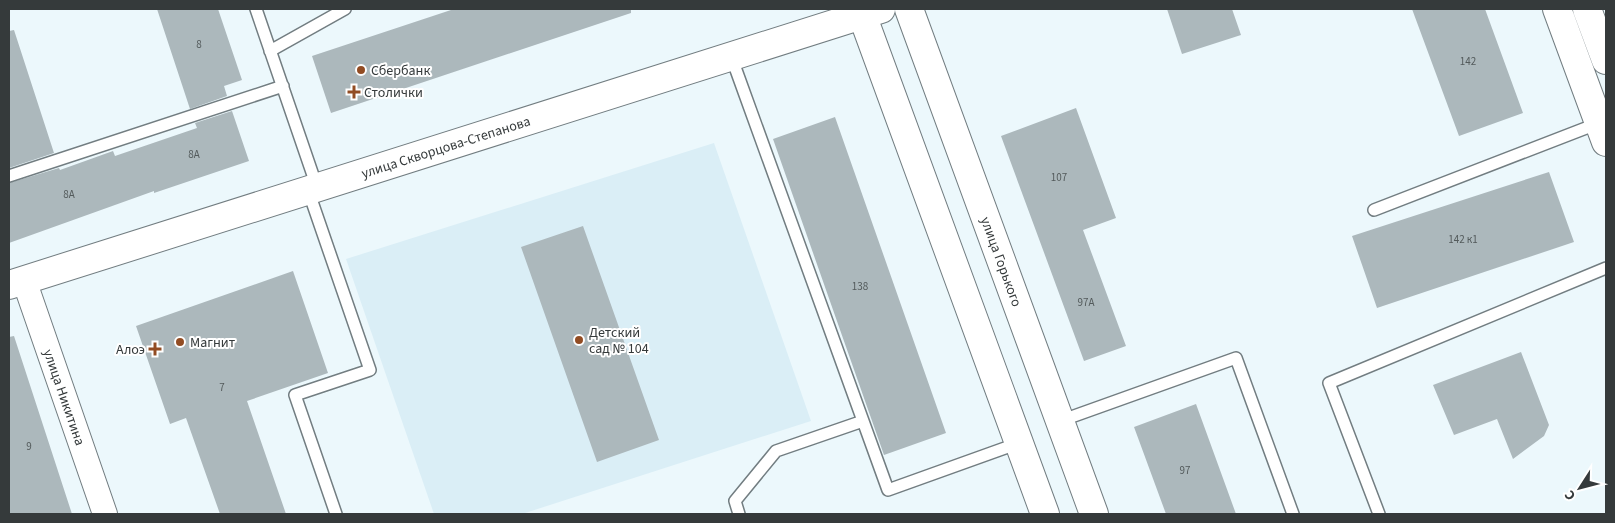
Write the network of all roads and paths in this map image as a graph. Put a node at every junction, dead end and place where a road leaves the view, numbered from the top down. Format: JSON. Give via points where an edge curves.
{"nodes":[{"id":1,"x":256,"y":9,"type":"edge"},
{"id":2,"x":344,"y":9,"type":"edge"},
{"id":3,"x":909,"y":9,"type":"edge"},
{"id":4,"x":1556,"y":9,"type":"edge"},
{"id":5,"x":1587,"y":9,"type":"edge"},
{"id":6,"x":868,"y":11,"type":"edge"},
{"id":7,"x":270,"y":51,"type":"junction"},
{"id":8,"x":731,"y":56,"type":"junction"},
{"id":9,"x":1606,"y":60,"type":"edge"},
{"id":10,"x":283,"y":86,"type":"junction"},
{"id":11,"x":1603,"y":132,"type":"edge"},
{"id":12,"x":9,"y":176,"type":"edge"},
{"id":13,"x":313,"y":189,"type":"junction"},
{"id":14,"x":1374,"y":210,"type":"dead end"},
{"id":15,"x":1606,"y":268,"type":"edge"},
{"id":16,"x":16,"y":283,"type":"edge"},
{"id":17,"x":863,"y":421,"type":"junction"},
{"id":18,"x":1060,"y":421,"type":"junction"},
{"id":19,"x":1019,"y":443,"type":"junction"},
{"id":20,"x":104,"y":514,"type":"edge"},
{"id":21,"x":336,"y":514,"type":"edge"},
{"id":22,"x":740,"y":514,"type":"edge"},
{"id":23,"x":1045,"y":514,"type":"edge"},
{"id":24,"x":1094,"y":514,"type":"edge"},
{"id":25,"x":1293,"y":514,"type":"edge"},
{"id":26,"x":1379,"y":514,"type":"edge"}],
"edges":[{"from":1,"to":7,"type":"lane"},
{"from":2,"to":7,"type":"lane"},
{"from":3,"to":18,"type":"main road","name":"улица Горького"},
{"from":4,"to":11,"type":"main road"},
{"from":5,"to":9,"type":"main road"},
{"from":6,"to":8,"type":"main road","name":"улица Скворцова-Степанова"},
{"from":6,"to":19,"type":"main road"},
{"from":7,"to":10,"type":"lane"},
{"from":8,"to":13,"type":"main road","name":"улица Скворцова-Степанова"},
{"from":8,"to":17,"type":"lane"},
{"from":10,"to":12,"type":"lane"},
{"from":10,"to":13,"type":"lane"},
{"from":11,"to":14,"type":"lane"},
{"from":13,"to":16,"type":"main road","name":"улица Скворцова-Степанова"},
{"from":13,"to":21,"type":"lane","via":[[370,370],[295,395]]},
{"from":15,"to":26,"type":"lane","via":[[1329,383]]},
{"from":16,"to":20,"type":"street","name":"улица Никитина"},
{"from":17,"to":19,"type":"lane","via":[[888,490]]},
{"from":17,"to":22,"type":"lane","via":[[776,451],[735,501]]},
{"from":18,"to":24,"type":"main road","name":"улица Горького"},
{"from":18,"to":25,"type":"lane","via":[[1236,358]]},
{"from":19,"to":23,"type":"main road"}]}
